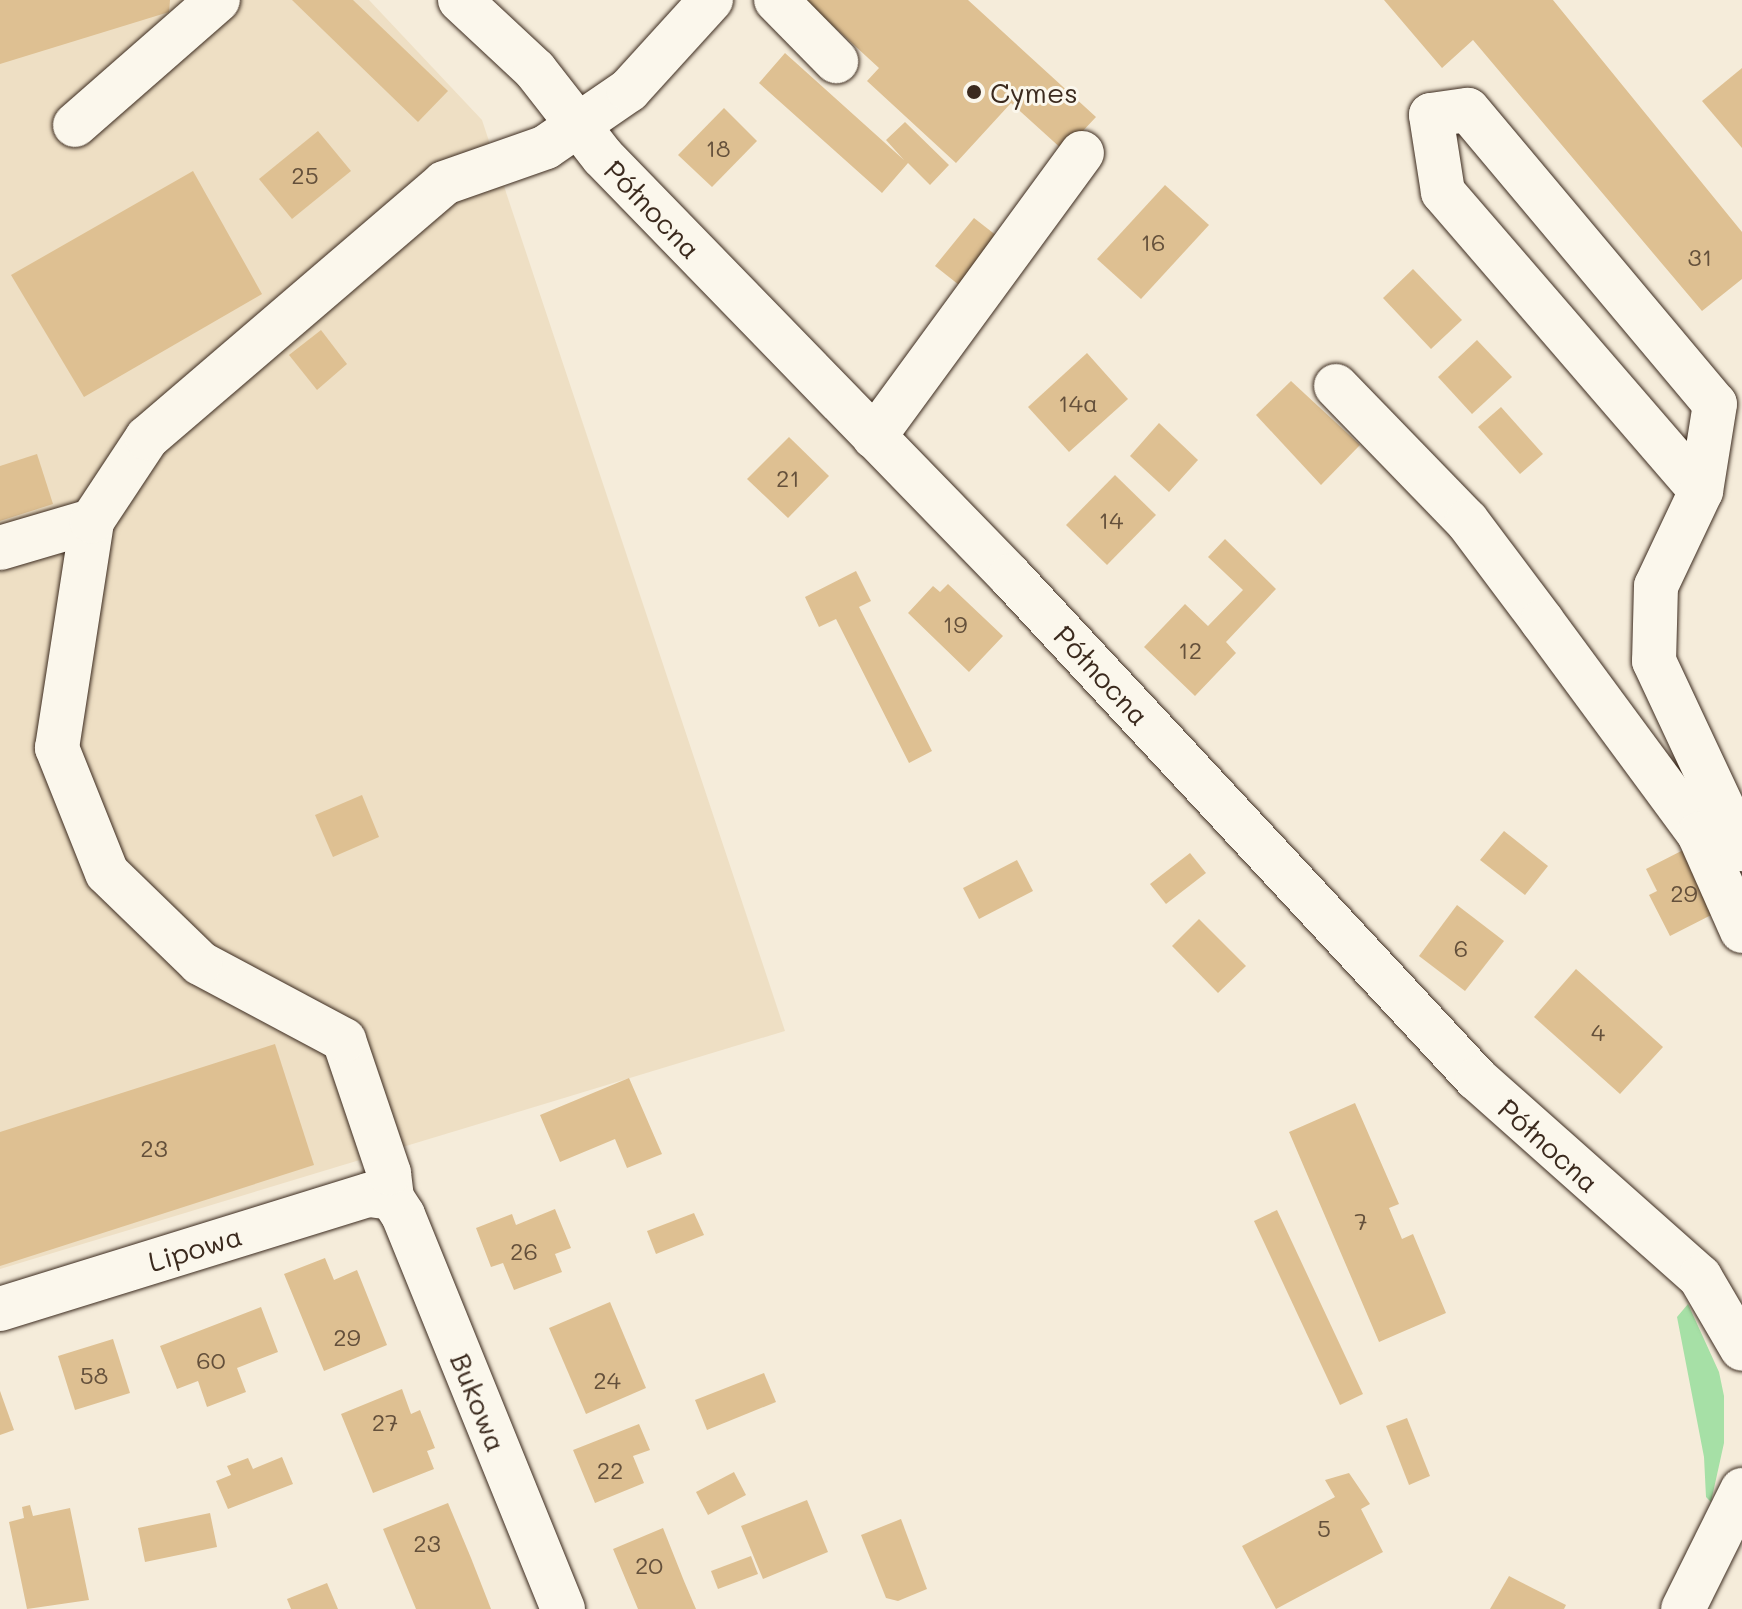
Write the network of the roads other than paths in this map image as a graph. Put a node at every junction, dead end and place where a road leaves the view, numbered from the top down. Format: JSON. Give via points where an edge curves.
{"nodes":[{"id":1,"x":218,"y":0,"type":"edge"},
{"id":2,"x":460,"y":0,"type":"edge"},
{"id":3,"x":711,"y":0,"type":"edge"},
{"id":4,"x":776,"y":0,"type":"edge"},
{"id":5,"x":836,"y":61,"type":"dead end"},
{"id":6,"x":75,"y":125,"type":"dead end"},
{"id":7,"x":580,"y":128,"type":"junction"},
{"id":8,"x":1082,"y":153,"type":"dead end"},
{"id":9,"x":1336,"y":386,"type":"dead end"},
{"id":10,"x":874,"y":437,"type":"junction"},
{"id":11,"x":1701,"y":491,"type":"junction"},
{"id":12,"x":92,"y":521,"type":"junction"},
{"id":13,"x":0,"y":548,"type":"edge"},
{"id":14,"x":1742,"y":849,"type":"edge"},
{"id":15,"x":1742,"y":931,"type":"edge"},
{"id":16,"x":392,"y":1198,"type":"junction"},
{"id":17,"x":0,"y":1309,"type":"edge"},
{"id":18,"x":1742,"y":1349,"type":"edge"},
{"id":19,"x":1742,"y":1490,"type":"edge"},
{"id":20,"x":563,"y":1609,"type":"edge"},
{"id":21,"x":1683,"y":1609,"type":"edge"}],
"edges":[{"from":1,"to":6,"type":"street"},
{"from":2,"to":7,"type":"street","name":"Północna","via":[[535,70]]},
{"from":3,"to":7,"type":"street","via":[[629,90]]},
{"from":4,"to":5,"type":"street"},
{"from":7,"to":10,"type":"street","name":"Północna"},
{"from":7,"to":12,"type":"street","via":[[546,147],[444,183],[147,438]]},
{"from":8,"to":10,"type":"street"},
{"from":9,"to":15,"type":"street","via":[[1467,521],[1542,621],[1699,834]]},
{"from":10,"to":18,"type":"street","name":"Północna","via":[[1477,1079],[1700,1277]]},
{"from":11,"to":11,"type":"street","via":[[1715,404],[1468,110],[1431,115],[1443,192]]},
{"from":11,"to":14,"type":"street","via":[[1656,586],[1654,661]]},
{"from":12,"to":13,"type":"street"},
{"from":12,"to":16,"type":"street","name":"Bukowa","via":[[57,748],[107,873],[200,963],[344,1040],[389,1173]]},
{"from":16,"to":17,"type":"street","name":"Lipowa","via":[[369,1195]]},
{"from":16,"to":20,"type":"street","name":"Bukowa"},
{"from":19,"to":21,"type":"street"}]}
